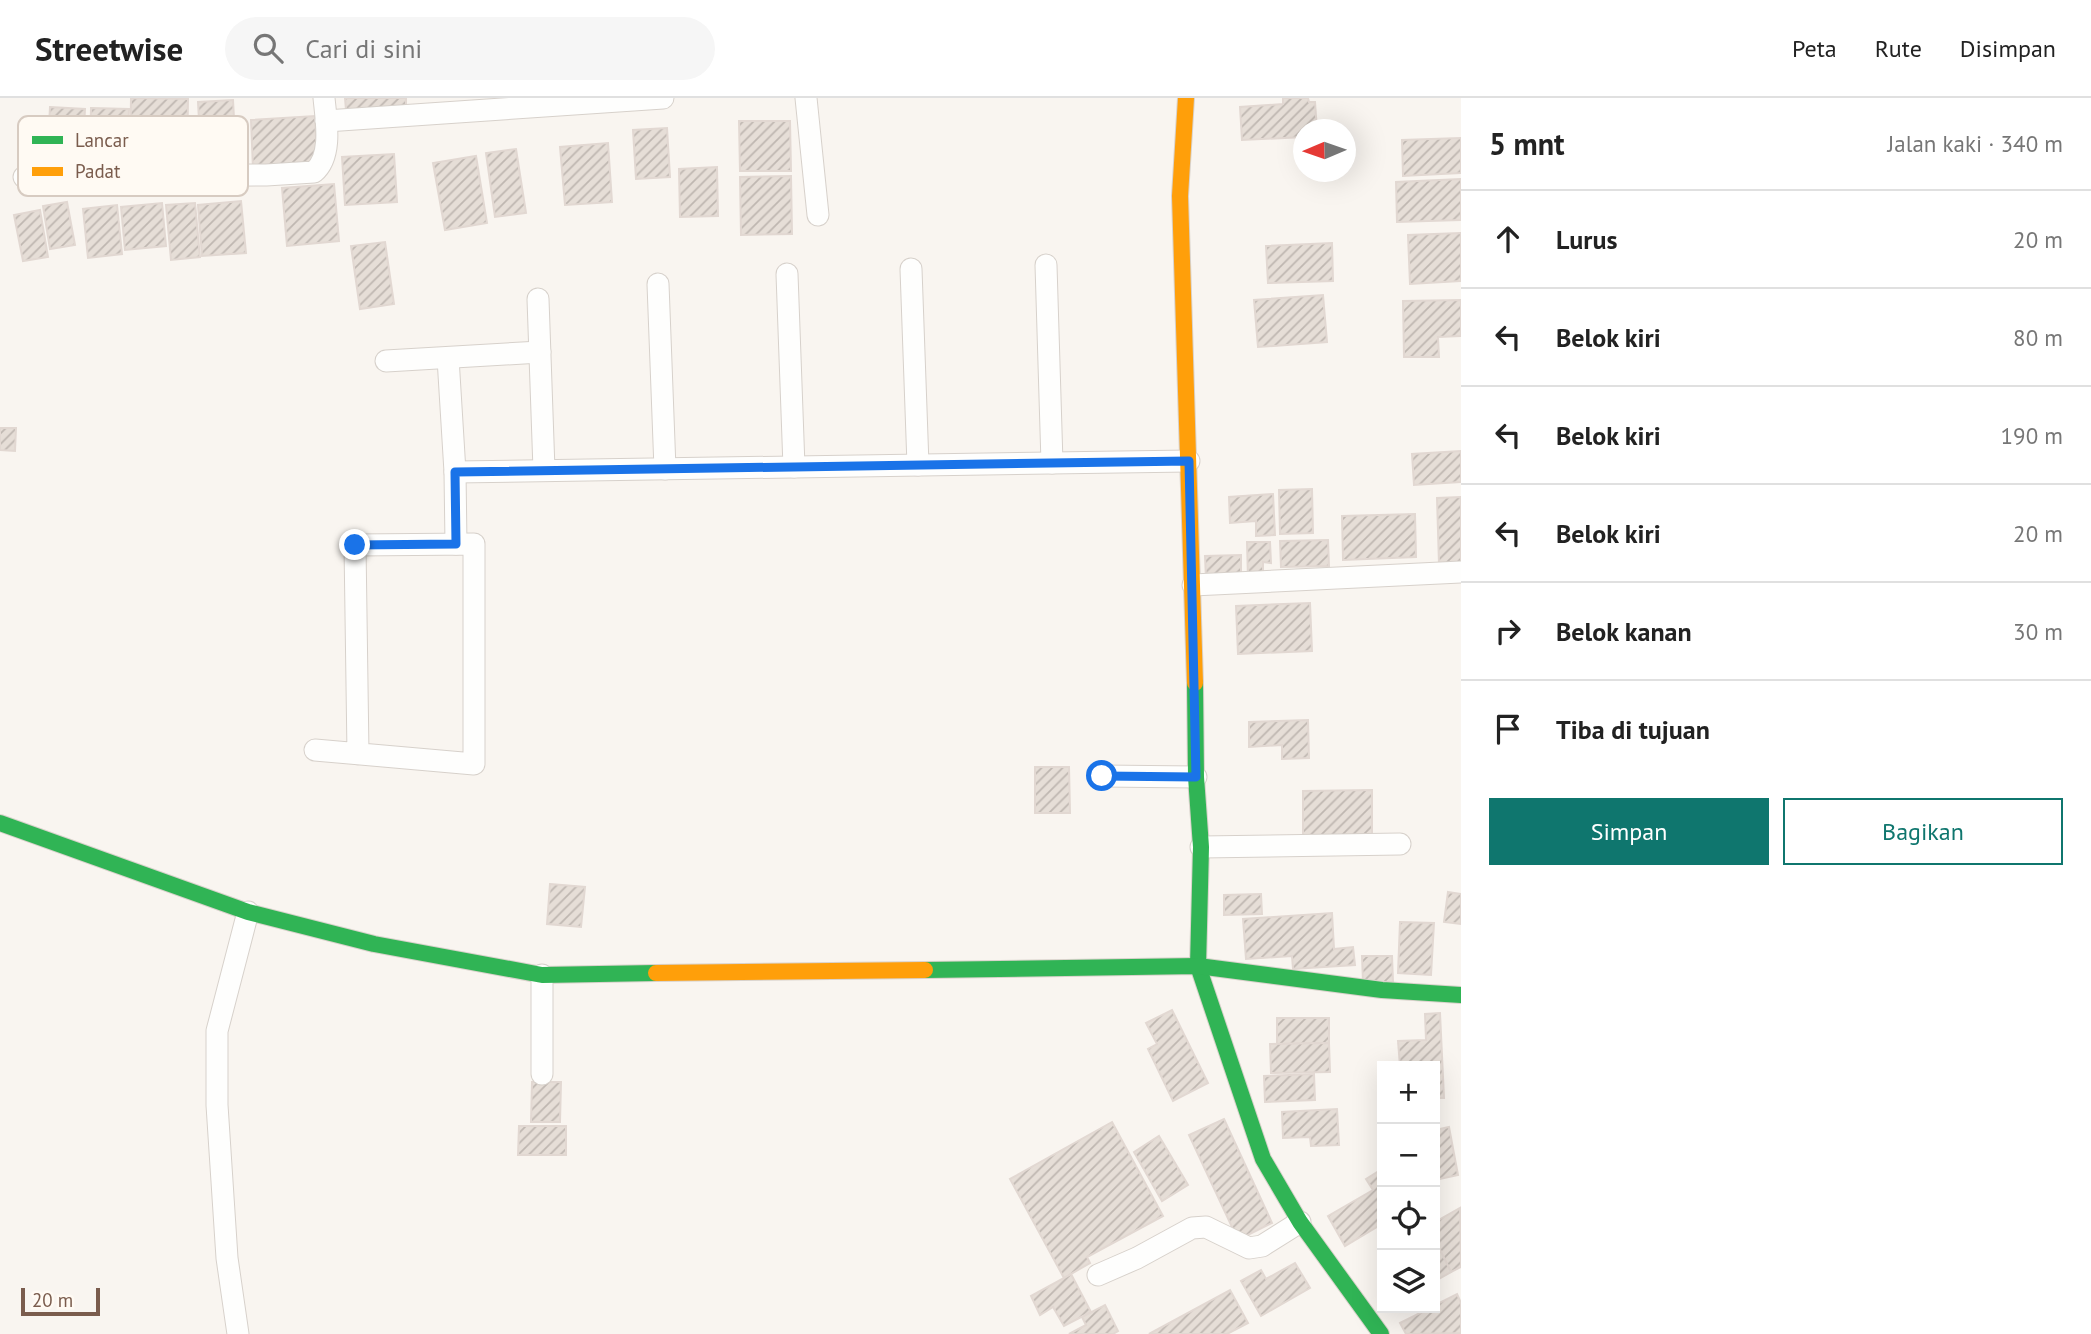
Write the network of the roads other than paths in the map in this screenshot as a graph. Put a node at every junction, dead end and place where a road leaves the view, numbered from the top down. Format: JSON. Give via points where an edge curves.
{"nodes":[{"id":1,"x":324,"y":98,"type":"edge"},
{"id":2,"x":663,"y":98,"type":"edge"},
{"id":3,"x":806,"y":98,"type":"edge"},
{"id":4,"x":1186,"y":98,"type":"edge"},
{"id":5,"x":326,"y":121,"type":"junction"},
{"id":6,"x":248,"y":175,"type":"edge"},
{"id":7,"x":818,"y":215,"type":"dead end"},
{"id":8,"x":1046,"y":265,"type":"dead end"},
{"id":9,"x":911,"y":269,"type":"dead end"},
{"id":10,"x":787,"y":274,"type":"dead end"},
{"id":11,"x":658,"y":284,"type":"dead end"},
{"id":12,"x":538,"y":299,"type":"dead end"},
{"id":13,"x":540,"y":352,"type":"junction"},
{"id":14,"x":448,"y":358,"type":"junction"},
{"id":15,"x":386,"y":361,"type":"dead end"},
{"id":16,"x":1189,"y":461,"type":"junction"},
{"id":17,"x":1052,"y":463,"type":"junction"},
{"id":18,"x":918,"y":465,"type":"junction"},
{"id":19,"x":794,"y":467,"type":"junction"},
{"id":20,"x":666,"y":469,"type":"junction"},
{"id":21,"x":544,"y":470,"type":"junction"},
{"id":22,"x":455,"y":472,"type":"junction"},
{"id":23,"x":456,"y":544,"type":"junction"},
{"id":24,"x":1461,"y":572,"type":"edge"},
{"id":25,"x":1193,"y":585,"type":"junction"},
{"id":26,"x":315,"y":750,"type":"dead end"},
{"id":27,"x":358,"y":754,"type":"junction"},
{"id":28,"x":1102,"y":776,"type":"dead end"},
{"id":29,"x":1196,"y":777,"type":"junction"},
{"id":30,"x":0,"y":823,"type":"edge"},
{"id":31,"x":1400,"y":844,"type":"dead end"},
{"id":32,"x":1201,"y":847,"type":"junction"},
{"id":33,"x":247,"y":912,"type":"junction"},
{"id":34,"x":1198,"y":966,"type":"junction"},
{"id":35,"x":542,"y":975,"type":"junction"},
{"id":36,"x":1461,"y":995,"type":"edge"},
{"id":37,"x":542,"y":1074,"type":"dead end"},
{"id":38,"x":1300,"y":1222,"type":"junction"},
{"id":39,"x":1098,"y":1275,"type":"dead end"},
{"id":40,"x":238,"y":1334,"type":"edge"},
{"id":41,"x":1381,"y":1334,"type":"edge"}],
"edges":[{"from":1,"to":5,"type":"street"},
{"from":2,"to":5,"type":"street"},
{"from":3,"to":7,"type":"street"},
{"from":4,"to":16,"type":"street","via":[[1180,196]]},
{"from":5,"to":6,"type":"street","via":[[322,163],[314,172]]},
{"from":8,"to":17,"type":"street"},
{"from":9,"to":18,"type":"street"},
{"from":10,"to":19,"type":"street"},
{"from":11,"to":20,"type":"street"},
{"from":12,"to":13,"type":"street"},
{"from":13,"to":14,"type":"street"},
{"from":13,"to":21,"type":"street"},
{"from":14,"to":15,"type":"street"},
{"from":14,"to":22,"type":"street"},
{"from":16,"to":17,"type":"street"},
{"from":16,"to":25,"type":"street"},
{"from":17,"to":18,"type":"street"},
{"from":18,"to":19,"type":"street"},
{"from":19,"to":20,"type":"street"},
{"from":20,"to":21,"type":"street"},
{"from":21,"to":22,"type":"street"},
{"from":22,"to":23,"type":"street"},
{"from":23,"to":27,"type":"street","via":[[355,545]]},
{"from":23,"to":27,"type":"street","via":[[474,544],[474,764]]},
{"from":24,"to":25,"type":"street"},
{"from":25,"to":29,"type":"street"},
{"from":26,"to":27,"type":"street"},
{"from":28,"to":29,"type":"street"},
{"from":29,"to":32,"type":"street"},
{"from":30,"to":33,"type":"street"},
{"from":31,"to":32,"type":"street"},
{"from":32,"to":34,"type":"street"},
{"from":33,"to":35,"type":"street","via":[[374,944]]},
{"from":33,"to":40,"type":"street","via":[[217,1031],[227,1258]]},
{"from":34,"to":35,"type":"street"},
{"from":34,"to":36,"type":"street","via":[[1382,990]]},
{"from":34,"to":38,"type":"street","via":[[1262,1159]]},
{"from":35,"to":37,"type":"street"},
{"from":38,"to":39,"type":"street","via":[[1262,1246],[1249,1248],[1206,1227],[1192,1227]]},
{"from":38,"to":41,"type":"street"}]}
